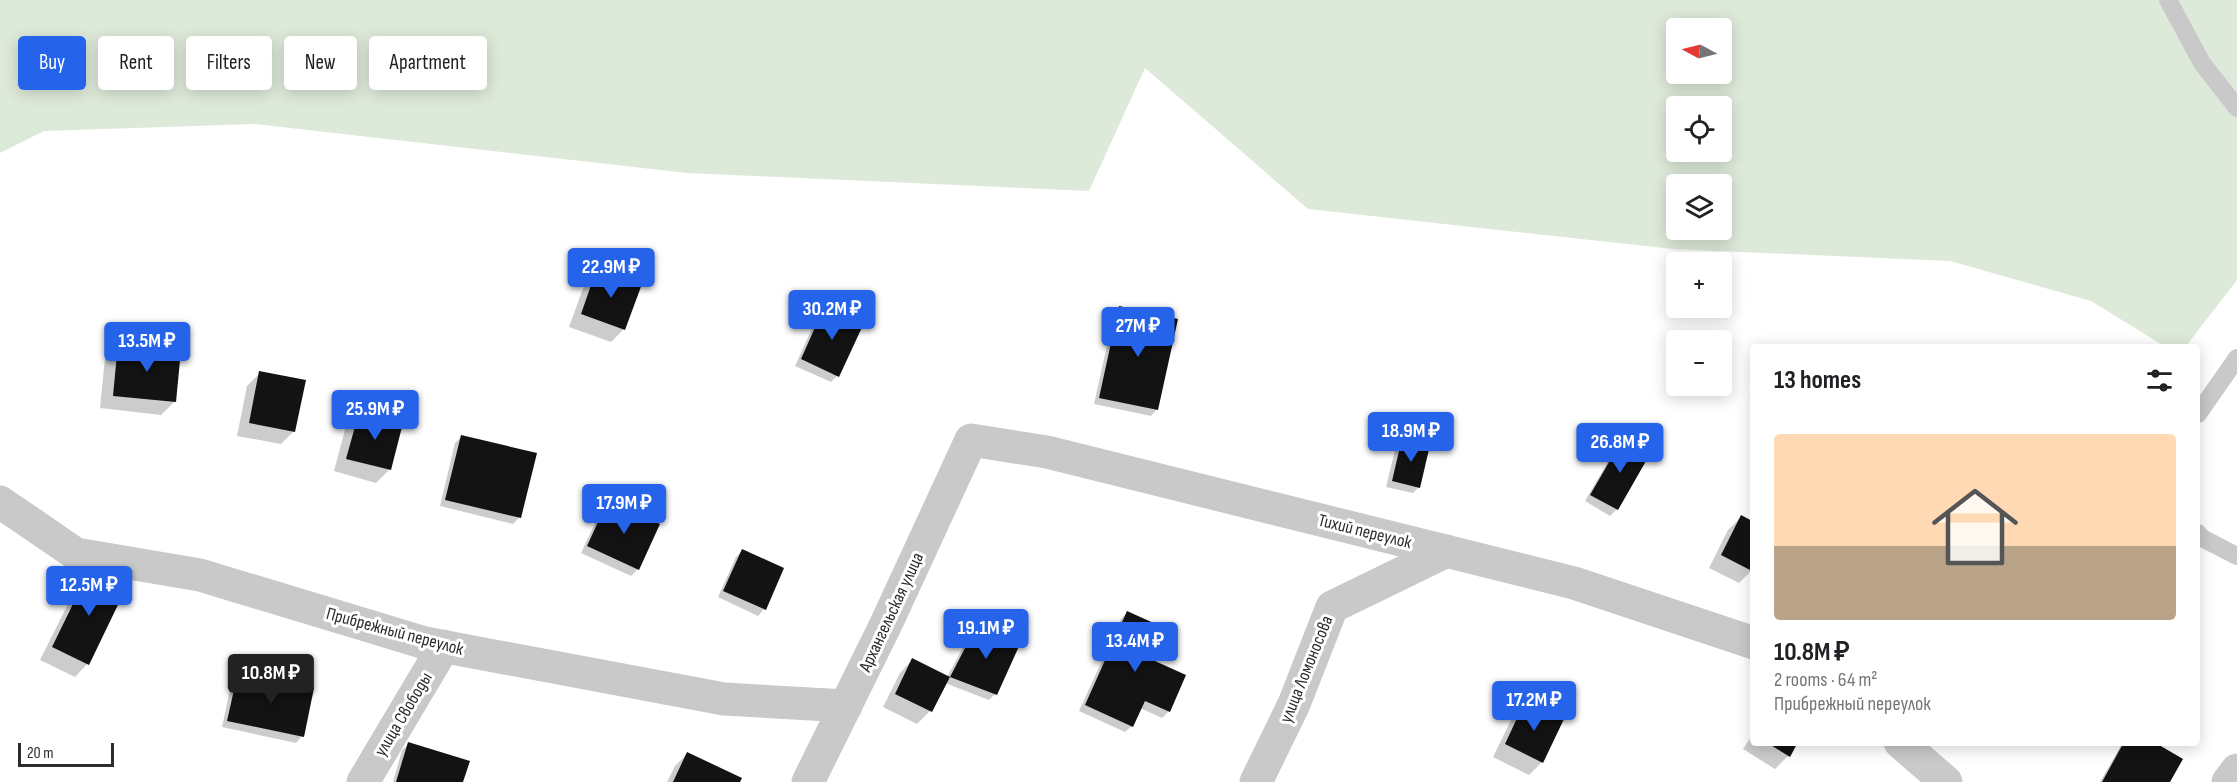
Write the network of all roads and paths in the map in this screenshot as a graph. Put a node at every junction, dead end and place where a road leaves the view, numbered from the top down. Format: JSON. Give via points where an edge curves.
{"nodes":[{"id":1,"x":2168,"y":0,"type":"edge"},
{"id":2,"x":2237,"y":108,"type":"edge"},
{"id":3,"x":2237,"y":358,"type":"edge"},
{"id":4,"x":2200,"y":411,"type":"edge"},
{"id":5,"x":971,"y":440,"type":"joint"},
{"id":6,"x":0,"y":502,"type":"edge"},
{"id":7,"x":2200,"y":536,"type":"edge"},
{"id":8,"x":1447,"y":551,"type":"junction"},
{"id":9,"x":2237,"y":556,"type":"edge"},
{"id":10,"x":1750,"y":642,"type":"edge"},
{"id":11,"x":444,"y":646,"type":"junction"},
{"id":12,"x":846,"y":706,"type":"junction"},
{"id":13,"x":1905,"y":746,"type":"edge"},
{"id":14,"x":2237,"y":770,"type":"edge"},
{"id":15,"x":363,"y":782,"type":"edge"},
{"id":16,"x":808,"y":782,"type":"edge"},
{"id":17,"x":1256,"y":782,"type":"edge"},
{"id":18,"x":1946,"y":782,"type":"edge"},
{"id":19,"x":2228,"y":782,"type":"edge"}],
"edges":[{"from":1,"to":2,"type":"lane","via":[[2202,63]]},
{"from":3,"to":4,"type":"lane"},
{"from":5,"to":8,"type":"street","name":"Тихий переулок","via":[[1047,452]]},
{"from":5,"to":12,"type":"street","name":"Архангельская улица"},
{"from":6,"to":11,"type":"street","name":"Прибрежный переулок","via":[[76,554],[200,575]]},
{"from":7,"to":9,"type":"lane"},
{"from":8,"to":10,"type":"street","name":"Тихий переулок","via":[[1574,583]]},
{"from":8,"to":17,"type":"street","name":"улица Ломоносова","via":[[1332,607],[1294,704]]},
{"from":11,"to":12,"type":"street","name":"Прибрежный переулок","via":[[724,699]]},
{"from":11,"to":15,"type":"street","name":"улица Свободы"},
{"from":12,"to":16,"type":"street","name":"Архангельская улица"},
{"from":13,"to":18,"type":"street"},
{"from":14,"to":19,"type":"street"}]}
